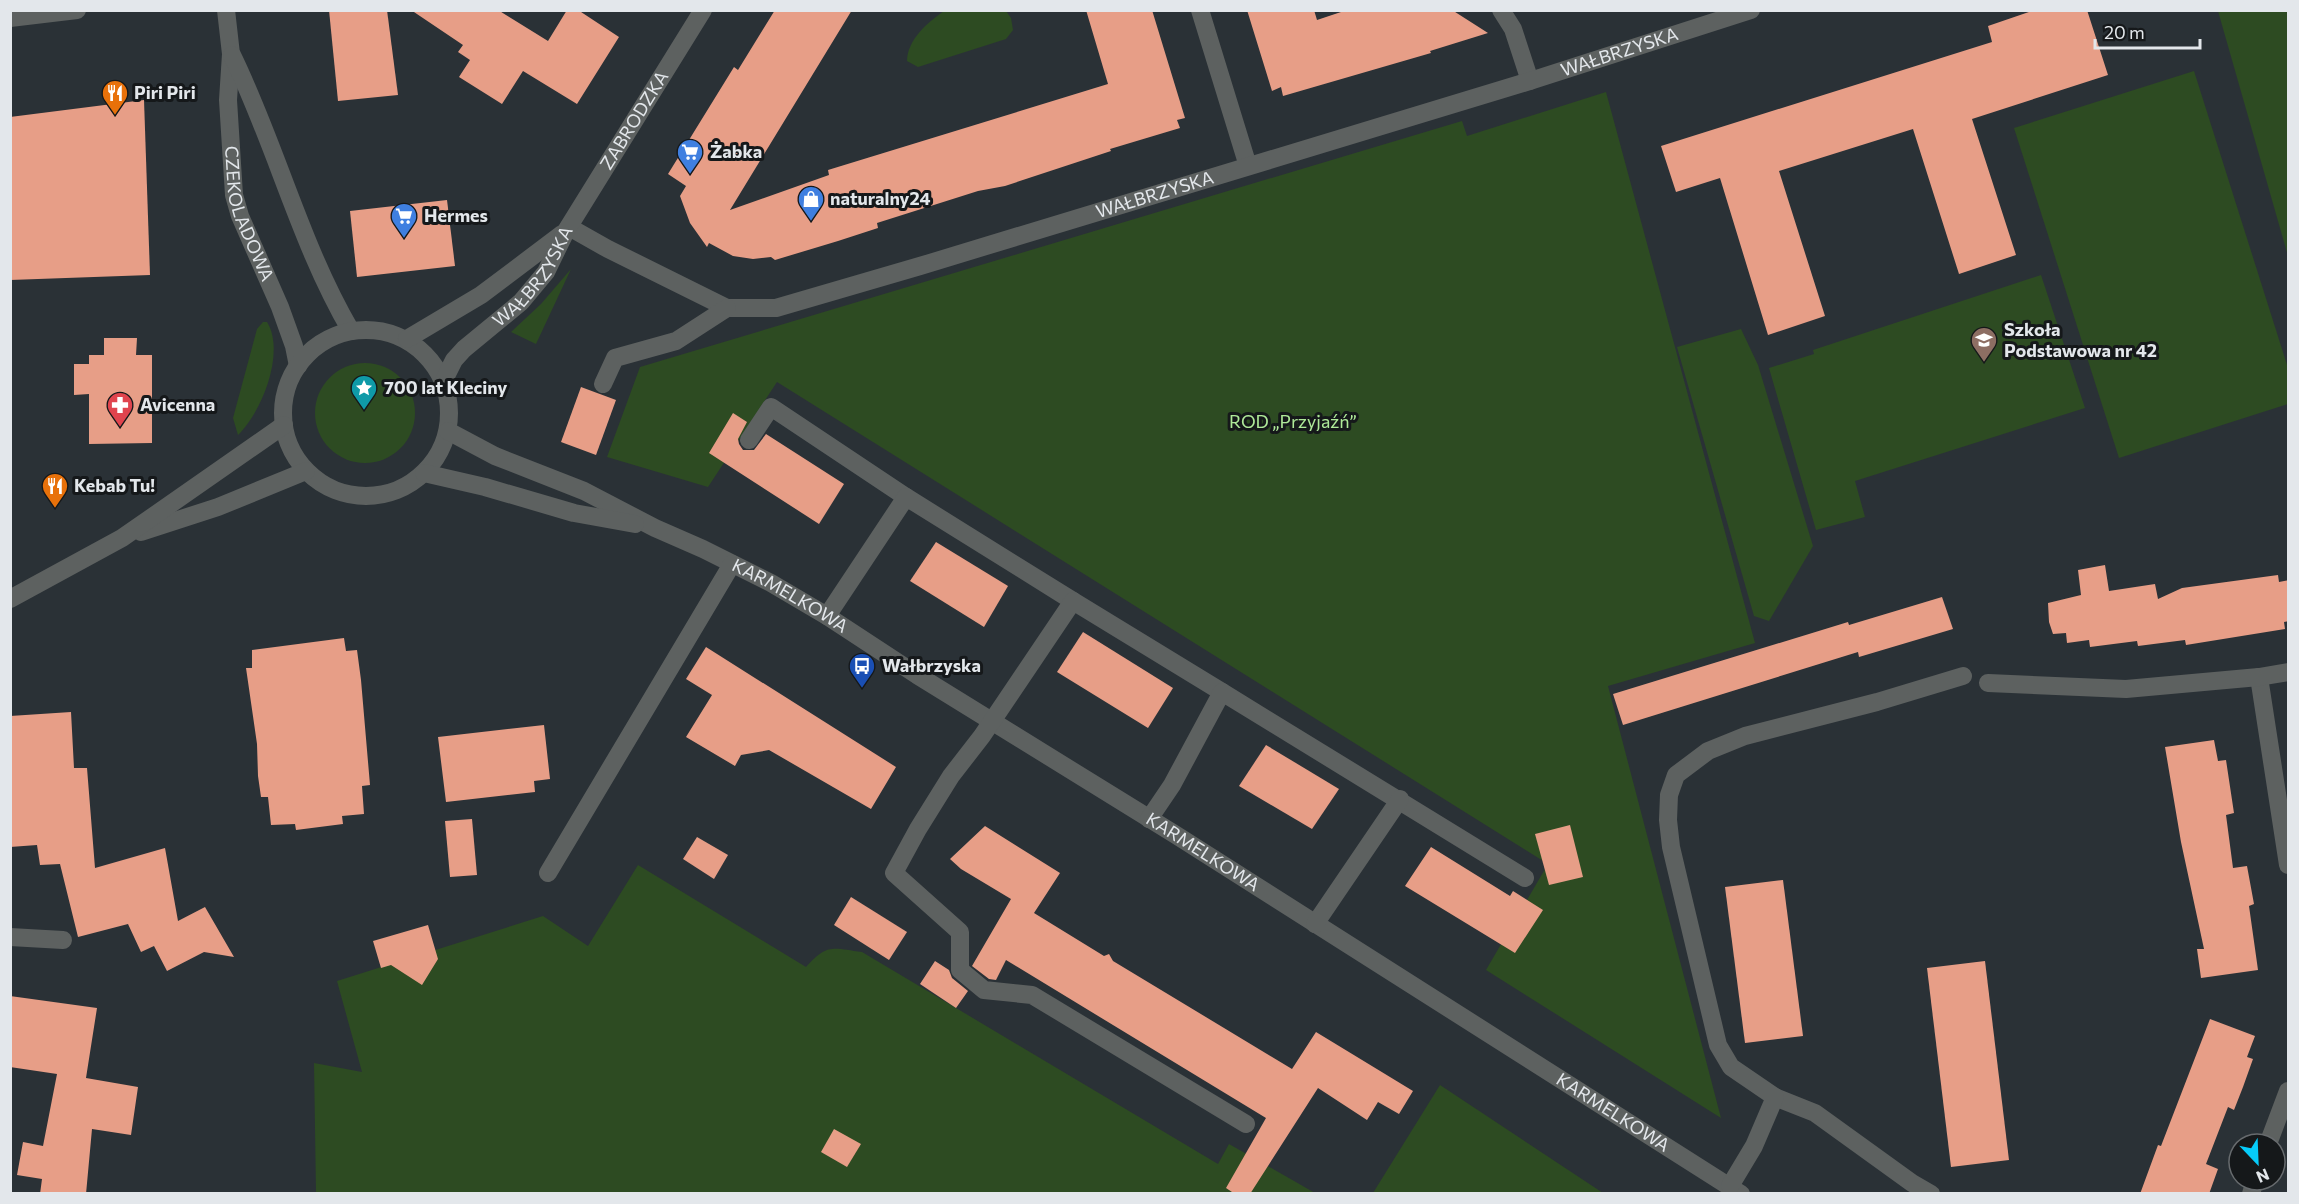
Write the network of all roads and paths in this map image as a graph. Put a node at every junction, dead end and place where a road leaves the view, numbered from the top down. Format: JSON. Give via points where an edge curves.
{"nodes":[{"id":1,"x":77,"y":10,"type":"edge"},
{"id":2,"x":226,"y":10,"type":"edge"},
{"id":3,"x":703,"y":10,"type":"edge"},
{"id":4,"x":1200,"y":10,"type":"edge"},
{"id":5,"x":1501,"y":10,"type":"edge"},
{"id":6,"x":1751,"y":10,"type":"edge"},
{"id":7,"x":10,"y":18,"type":"edge"},
{"id":8,"x":231,"y":54,"type":"junction"},
{"id":9,"x":1530,"y":81,"type":"junction"},
{"id":10,"x":1248,"y":166,"type":"junction"},
{"id":11,"x":567,"y":229,"type":"junction"},
{"id":12,"x":727,"y":308,"type":"junction"},
{"id":13,"x":351,"y":331,"type":"junction"},
{"id":14,"x":407,"y":339,"type":"junction"},
{"id":15,"x":297,"y":366,"type":"junction"},
{"id":16,"x":443,"y":382,"type":"junction"},
{"id":17,"x":603,"y":384,"type":"dead end"},
{"id":18,"x":284,"y":425,"type":"junction"},
{"id":19,"x":448,"y":431,"type":"junction"},
{"id":20,"x":749,"y":440,"type":"dead end"},
{"id":21,"x":306,"y":471,"type":"junction"},
{"id":22,"x":424,"y":473,"type":"junction"},
{"id":23,"x":906,"y":497,"type":"junction"},
{"id":24,"x":655,"y":528,"type":"junction"},
{"id":25,"x":122,"y":538,"type":"junction"},
{"id":26,"x":732,"y":564,"type":"junction"},
{"id":27,"x":10,"y":598,"type":"edge"},
{"id":28,"x":1072,"y":601,"type":"junction"},
{"id":29,"x":827,"y":616,"type":"junction"},
{"id":30,"x":2289,"y":672,"type":"edge"},
{"id":31,"x":1963,"y":676,"type":"dead end"},
{"id":32,"x":2259,"y":677,"type":"junction"},
{"id":33,"x":1988,"y":683,"type":"dead end"},
{"id":34,"x":1222,"y":692,"type":"junction"},
{"id":35,"x":991,"y":721,"type":"junction"},
{"id":36,"x":1400,"y":800,"type":"junction"},
{"id":37,"x":1149,"y":819,"type":"junction"},
{"id":38,"x":2289,"y":865,"type":"edge"},
{"id":39,"x":548,"y":873,"type":"dead end"},
{"id":40,"x":1525,"y":878,"type":"dead end"},
{"id":41,"x":1315,"y":924,"type":"junction"},
{"id":42,"x":10,"y":937,"type":"edge"},
{"id":43,"x":63,"y":940,"type":"dead end"},
{"id":44,"x":2289,"y":1091,"type":"edge"},
{"id":45,"x":1775,"y":1097,"type":"junction"},
{"id":46,"x":1246,"y":1124,"type":"dead end"},
{"id":47,"x":2273,"y":1132,"type":"edge"},
{"id":48,"x":1735,"y":1190,"type":"edge"},
{"id":49,"x":1931,"y":1194,"type":"edge"}],
"edges":[{"from":1,"to":7,"type":"street"},
{"from":2,"to":8,"type":"street","name":"CZEKOLADOWA"},
{"from":3,"to":11,"type":"street","name":"ZABRODZKA"},
{"from":4,"to":10,"type":"street"},
{"from":5,"to":9,"type":"street","via":[[1513,29]]},
{"from":6,"to":9,"type":"street","name":"WAŁBRZYSKA"},
{"from":8,"to":13,"type":"street","name":"CZEKOLADOWA","via":[[252,96],[331,296]]},
{"from":8,"to":15,"type":"street","name":"CZEKOLADOWA","via":[[228,100],[234,195],[280,307]]},
{"from":9,"to":10,"type":"street","name":"WAŁBRZYSKA"},
{"from":10,"to":12,"type":"street","name":"WAŁBRZYSKA","via":[[776,308]]},
{"from":11,"to":12,"type":"street","name":"WAŁBRZYSKA"},
{"from":11,"to":14,"type":"street","name":"WAŁBRZYSKA","via":[[481,295]]},
{"from":11,"to":16,"type":"street","name":"WAŁBRZYSKA","via":[[546,272],[521,302],[464,349]]},
{"from":12,"to":17,"type":"street","via":[[676,341],[615,358]]},
{"from":13,"to":14,"type":"street","via":[[371,330]]},
{"from":13,"to":15,"type":"street","via":[[324,340]]},
{"from":14,"to":16,"type":"street","via":[[435,366]]},
{"from":15,"to":18,"type":"street","via":[[283,401]]},
{"from":16,"to":19,"type":"street","via":[[449,406]]},
{"from":18,"to":21,"type":"street","via":[[291,450]]},
{"from":18,"to":25,"type":"street"},
{"from":19,"to":22,"type":"street","via":[[439,454]]},
{"from":19,"to":24,"type":"street","name":"KARMELKOWA","via":[[495,456],[584,490]]},
{"from":20,"to":23,"type":"street","via":[[771,406]]},
{"from":21,"to":22,"type":"street","via":[[327,487],[351,495],[377,496],[402,488]]},
{"from":21,"to":25,"type":"street","via":[[218,507]]},
{"from":22,"to":24,"type":"street","name":"KARMELKOWA","via":[[574,513]]},
{"from":23,"to":28,"type":"street"},
{"from":23,"to":29,"type":"street"},
{"from":24,"to":26,"type":"street","name":"KARMELKOWA"},
{"from":25,"to":27,"type":"street"},
{"from":26,"to":29,"type":"street","name":"KARMELKOWA"},
{"from":26,"to":39,"type":"street"},
{"from":28,"to":34,"type":"street"},
{"from":28,"to":35,"type":"street"},
{"from":29,"to":35,"type":"street","name":"KARMELKOWA"},
{"from":30,"to":32,"type":"street"},
{"from":31,"to":45,"type":"street","via":[[1745,736],[1708,752],[1677,775],[1669,795],[1671,847],[1718,1045],[1731,1067]]},
{"from":32,"to":33,"type":"street","via":[[2126,689]]},
{"from":32,"to":38,"type":"street"},
{"from":34,"to":36,"type":"street"},
{"from":34,"to":37,"type":"street"},
{"from":35,"to":37,"type":"street","name":"KARMELKOWA"},
{"from":35,"to":46,"type":"street","via":[[951,776],[894,873],[960,932],[960,970],[984,990],[1032,995]]},
{"from":36,"to":40,"type":"street"},
{"from":36,"to":41,"type":"street"},
{"from":37,"to":41,"type":"street","name":"KARMELKOWA"},
{"from":41,"to":48,"type":"street","name":"KARMELKOWA"},
{"from":42,"to":43,"type":"street"},
{"from":44,"to":47,"type":"street"},
{"from":45,"to":48,"type":"street"},
{"from":45,"to":49,"type":"street","via":[[1815,1113]]}]}
